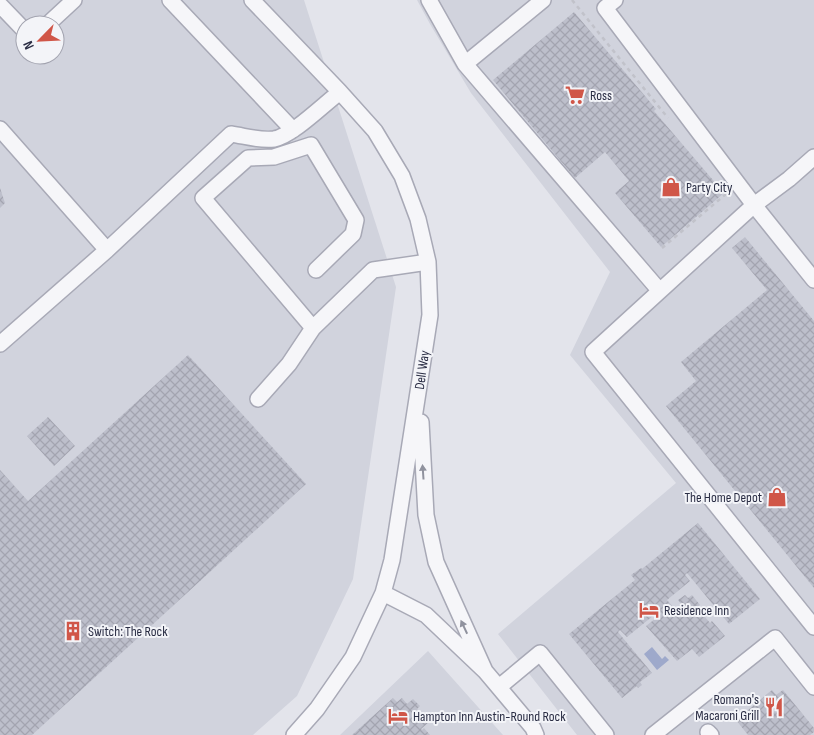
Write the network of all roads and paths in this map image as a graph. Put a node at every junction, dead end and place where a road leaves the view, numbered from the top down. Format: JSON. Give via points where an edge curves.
{"nodes":[{"id":1,"x":74,"y":0,"type":"edge"},
{"id":2,"x":170,"y":0,"type":"edge"},
{"id":3,"x":252,"y":0,"type":"edge"},
{"id":4,"x":429,"y":0,"type":"edge"},
{"id":5,"x":543,"y":0,"type":"edge"},
{"id":6,"x":572,"y":0,"type":"edge"},
{"id":7,"x":615,"y":0,"type":"edge"},
{"id":8,"x":5,"y":7,"type":"edge"},
{"id":9,"x":57,"y":15,"type":"edge"},
{"id":10,"x":15,"y":19,"type":"edge"},
{"id":11,"x":465,"y":64,"type":"junction"},
{"id":12,"x":340,"y":92,"type":"junction"},
{"id":13,"x":672,"y":123,"type":"dead end"},
{"id":14,"x":0,"y":130,"type":"edge"},
{"id":15,"x":293,"y":130,"type":"junction"},
{"id":16,"x":814,"y":157,"type":"edge"},
{"id":17,"x":728,"y":192,"type":"dead end"},
{"id":18,"x":754,"y":205,"type":"junction"},
{"id":19,"x":662,"y":248,"type":"dead end"},
{"id":20,"x":107,"y":250,"type":"junction"},
{"id":21,"x":428,"y":262,"type":"junction"},
{"id":22,"x":316,"y":270,"type":"dead end"},
{"id":23,"x":814,"y":280,"type":"edge"},
{"id":24,"x":659,"y":290,"type":"junction"},
{"id":25,"x":313,"y":328,"type":"junction"},
{"id":26,"x":0,"y":344,"type":"edge"},
{"id":27,"x":419,"y":391,"type":"junction"},
{"id":28,"x":258,"y":399,"type":"dead end"},
{"id":29,"x":383,"y":593,"type":"junction"},
{"id":30,"x":814,"y":627,"type":"edge"},
{"id":31,"x":485,"y":671,"type":"junction"},
{"id":32,"x":814,"y":687,"type":"edge"},
{"id":33,"x":498,"y":688,"type":"junction"},
{"id":34,"x":536,"y":733,"type":"edge"},
{"id":35,"x":294,"y":735,"type":"edge"},
{"id":36,"x":606,"y":735,"type":"edge"},
{"id":37,"x":652,"y":735,"type":"edge"}],
"edges":[{"from":1,"to":9,"type":"street"},
{"from":2,"to":15,"type":"street"},
{"from":3,"to":12,"type":"street","name":"Dell Way"},
{"from":4,"to":11,"type":"street"},
{"from":5,"to":11,"type":"street"},
{"from":6,"to":13,"type":"path"},
{"from":7,"to":18,"type":"street","via":[[605,8]]},
{"from":8,"to":10,"type":"street"},
{"from":11,"to":24,"type":"street"},
{"from":12,"to":15,"type":"street"},
{"from":12,"to":21,"type":"street","name":"Dell Way","via":[[374,131],[402,176],[418,219]]},
{"from":14,"to":20,"type":"street"},
{"from":15,"to":20,"type":"street","via":[[275,139],[231,134]]},
{"from":16,"to":18,"type":"street"},
{"from":17,"to":19,"type":"path"},
{"from":18,"to":23,"type":"street"},
{"from":18,"to":24,"type":"street"},
{"from":20,"to":26,"type":"street"},
{"from":21,"to":25,"type":"street","via":[[374,270]]},
{"from":21,"to":27,"type":"street","name":"Dell Way","via":[[430,315]]},
{"from":22,"to":25,"type":"street","via":[[353,234],[356,220],[311,145],[274,157],[248,158],[203,198]]},
{"from":24,"to":30,"type":"street","via":[[593,352]]},
{"from":25,"to":28,"type":"street","via":[[289,364]]},
{"from":27,"to":29,"type":"street","name":"Dell Way","via":[[392,560]]},
{"from":31,"to":27,"type":"street","one_way":true,"via":[[436,562],[426,516]]},
{"from":29,"to":31,"type":"street","via":[[426,615]]},
{"from":29,"to":35,"type":"street","name":"Dell Way","via":[[353,657],[317,709]]},
{"from":31,"to":33,"type":"street"},
{"from":32,"to":37,"type":"street","via":[[775,638]]},
{"from":33,"to":34,"type":"street"},
{"from":33,"to":36,"type":"street","via":[[540,653]]}]}
